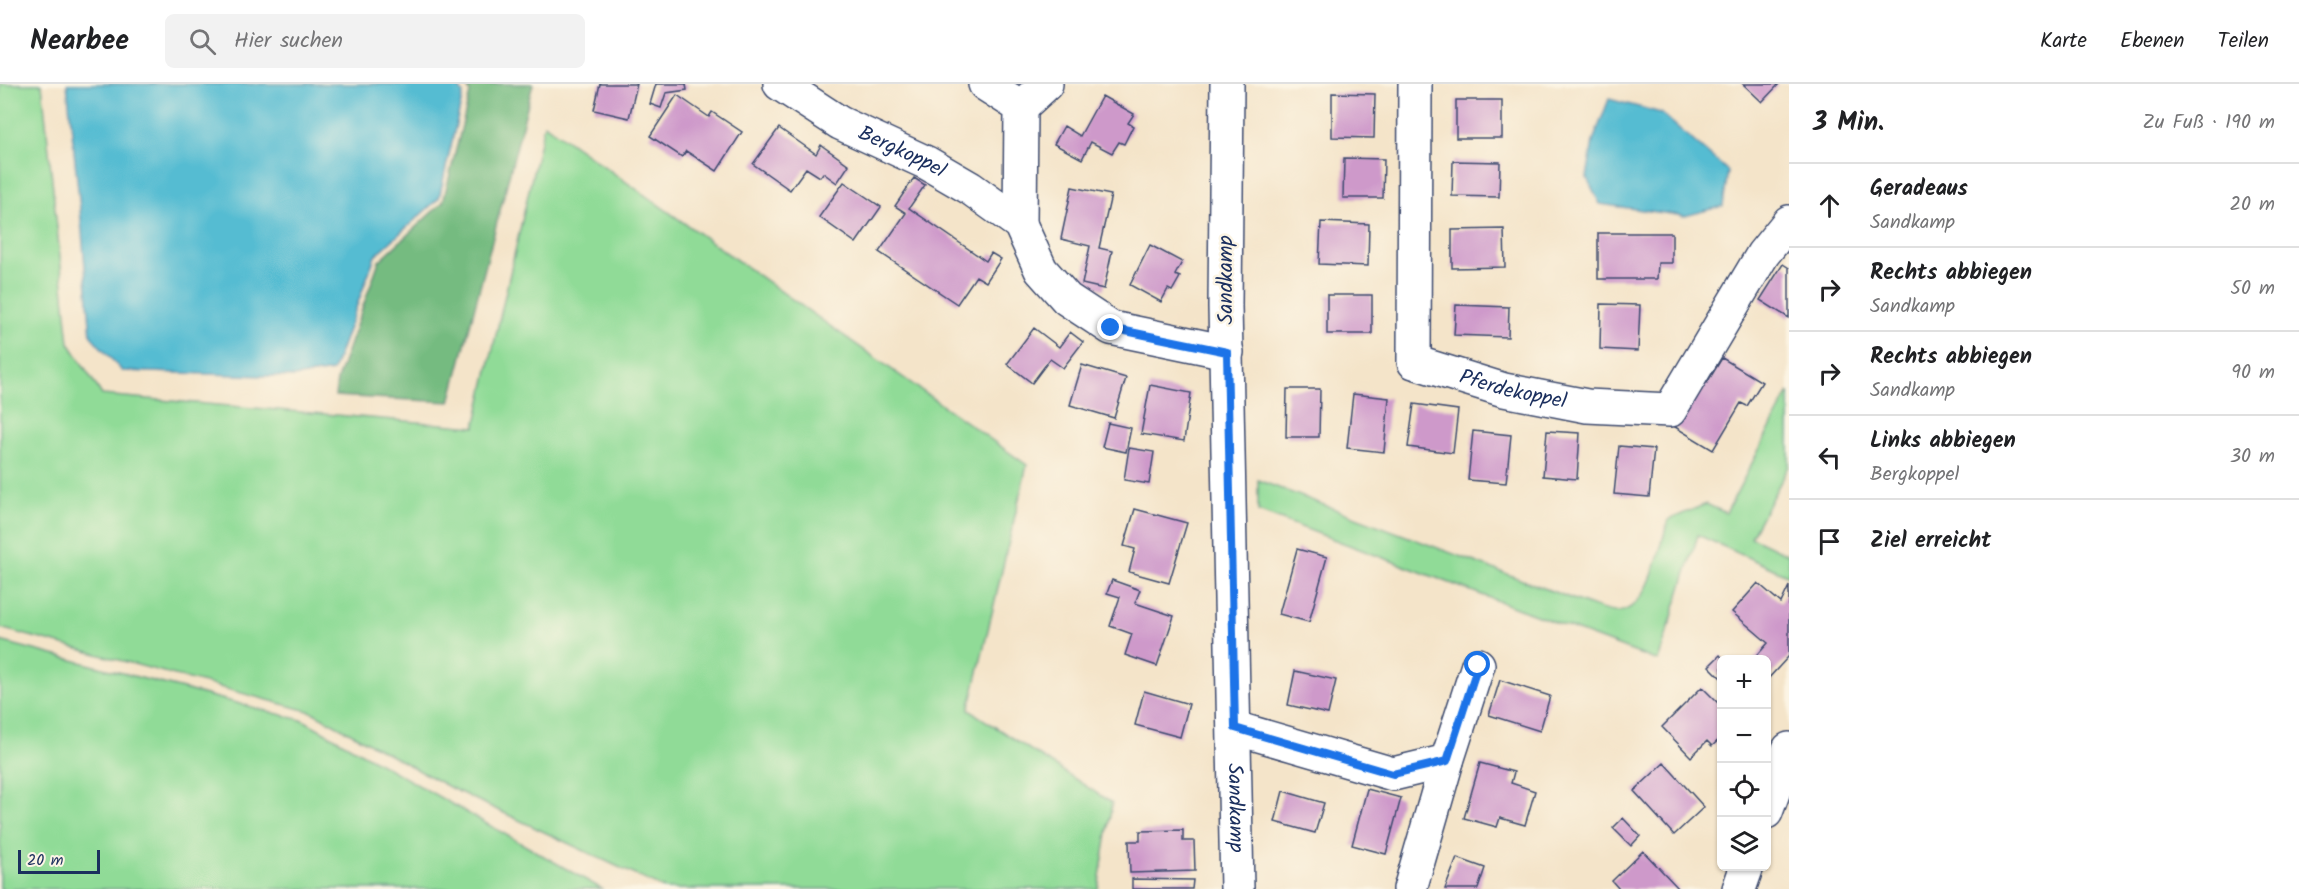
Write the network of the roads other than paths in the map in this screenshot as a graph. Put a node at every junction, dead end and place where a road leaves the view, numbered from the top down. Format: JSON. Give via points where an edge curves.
{"nodes":[{"id":1,"x":780,"y":84,"type":"edge"},
{"id":2,"x":985,"y":84,"type":"edge"},
{"id":3,"x":1046,"y":84,"type":"edge"},
{"id":4,"x":1227,"y":84,"type":"edge"},
{"id":5,"x":1415,"y":84,"type":"edge"},
{"id":6,"x":1021,"y":107,"type":"junction"},
{"id":7,"x":1789,"y":222,"type":"edge"},
{"id":8,"x":1020,"y":224,"type":"junction"},
{"id":9,"x":1227,"y":352,"type":"junction"},
{"id":10,"x":1478,"y":665,"type":"dead end"},
{"id":11,"x":1235,"y":728,"type":"junction"},
{"id":12,"x":1789,"y":750,"type":"edge"},
{"id":13,"x":1447,"y":761,"type":"junction"},
{"id":14,"x":1771,"y":801,"type":"edge"},
{"id":15,"x":1745,"y":871,"type":"edge"},
{"id":16,"x":1237,"y":889,"type":"edge"},
{"id":17,"x":1410,"y":889,"type":"edge"},
{"id":18,"x":1738,"y":889,"type":"edge"}],
"edges":[{"from":1,"to":8,"type":"street","name":"Bergkoppel","via":[[840,123],[927,163],[970,188]]},
{"from":2,"to":6,"type":"street"},
{"from":3,"to":6,"type":"street"},
{"from":4,"to":9,"type":"street","name":"Sandkamp"},
{"from":5,"to":7,"type":"street","name":"Pferdekoppel","via":[[1414,362],[1504,390],[1576,404],[1670,410],[1763,254]]},
{"from":6,"to":8,"type":"street","name":"Bergkoppel"},
{"from":8,"to":9,"type":"street","name":"Bergkoppel","via":[[1041,270],[1067,298],[1111,328]]},
{"from":9,"to":11,"type":"street","name":"Sandkamp"},
{"from":10,"to":13,"type":"street"},
{"from":11,"to":13,"type":"street","name":"Sandkamp","via":[[1393,774]]},
{"from":11,"to":16,"type":"street","name":"Sandkamp"},
{"from":12,"to":14,"type":"street"},
{"from":13,"to":17,"type":"street"},
{"from":15,"to":18,"type":"street"}]}
